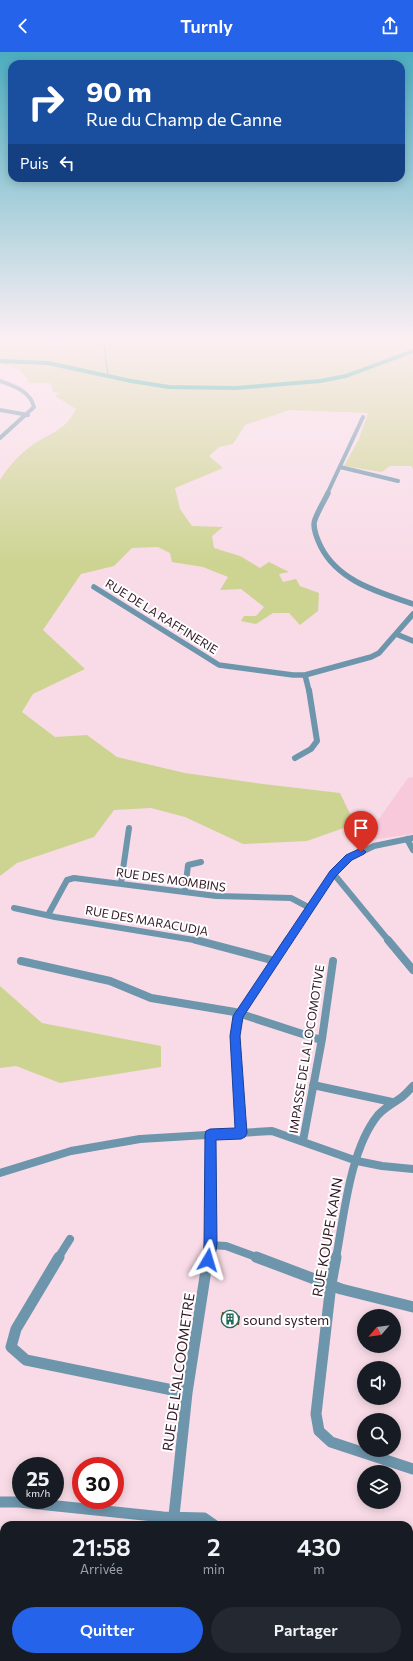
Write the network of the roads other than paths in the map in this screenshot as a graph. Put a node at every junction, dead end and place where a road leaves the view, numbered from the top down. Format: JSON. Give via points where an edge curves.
{"nodes":[{"id":1,"x":17,"y":413,"type":"edge"},
{"id":2,"x":28,"y":415,"type":"joint"},
{"id":3,"x":363,"y":417,"type":"dead end"},
{"id":4,"x":0,"y":438,"type":"edge"},
{"id":5,"x":340,"y":467,"type":"junction"},
{"id":6,"x":398,"y":481,"type":"dead end"},
{"id":7,"x":94,"y":587,"type":"dead end"},
{"id":8,"x":413,"y":604,"type":"edge"},
{"id":9,"x":413,"y":614,"type":"edge"},
{"id":10,"x":396,"y":634,"type":"junction"},
{"id":11,"x":413,"y":641,"type":"edge"},
{"id":12,"x":305,"y":675,"type":"junction"},
{"id":13,"x":295,"y":758,"type":"dead end"},
{"id":14,"x":128,"y":828,"type":"dead end"},
{"id":15,"x":410,"y":838,"type":"edge"},
{"id":16,"x":413,"y":850,"type":"edge"},
{"id":17,"x":200,"y":862,"type":"dead end"},
{"id":18,"x":333,"y":873,"type":"junction"},
{"id":19,"x":121,"y":883,"type":"junction"},
{"id":20,"x":184,"y":891,"type":"junction"},
{"id":21,"x":14,"y":908,"type":"dead end"},
{"id":22,"x":310,"y":908,"type":"junction"},
{"id":23,"x":48,"y":915,"type":"junction"},
{"id":24,"x":21,"y":961,"type":"dead end"},
{"id":25,"x":275,"y":961,"type":"junction"},
{"id":26,"x":333,"y":961,"type":"dead end"},
{"id":27,"x":413,"y":970,"type":"edge"},
{"id":28,"x":240,"y":1014,"type":"junction"},
{"id":29,"x":321,"y":1040,"type":"junction"},
{"id":30,"x":313,"y":1085,"type":"junction"},
{"id":31,"x":413,"y":1086,"type":"edge"},
{"id":32,"x":392,"y":1102,"type":"junction"},
{"id":33,"x":241,"y":1133,"type":"junction"},
{"id":34,"x":210,"y":1135,"type":"junction"},
{"id":35,"x":302,"y":1141,"type":"junction"},
{"id":36,"x":357,"y":1161,"type":"junction"},
{"id":37,"x":413,"y":1169,"type":"edge"},
{"id":38,"x":0,"y":1173,"type":"edge"},
{"id":39,"x":70,"y":1239,"type":"dead end"},
{"id":40,"x":210,"y":1245,"type":"junction"},
{"id":41,"x":331,"y":1284,"type":"junction"},
{"id":42,"x":413,"y":1307,"type":"edge"},
{"id":43,"x":187,"y":1393,"type":"junction"},
{"id":44,"x":413,"y":1469,"type":"edge"},
{"id":45,"x":0,"y":1502,"type":"edge"},
{"id":46,"x":173,"y":1521,"type":"edge"},
{"id":47,"x":208,"y":1521,"type":"edge"}],
"edges":[{"from":1,"to":2,"type":"street"},
{"from":2,"to":4,"type":"street"},
{"from":3,"to":5,"type":"street"},
{"from":5,"to":6,"type":"street"},
{"from":5,"to":8,"type":"street","via":[[314,522],[319,544],[334,567],[346,577],[359,585]]},
{"from":7,"to":12,"type":"street","name":"RUE DE LA RAFFINERIE","via":[[219,665],[252,671]]},
{"from":9,"to":10,"type":"street","name":"RUE DE LA RAFFINERIE"},
{"from":10,"to":11,"type":"street"},
{"from":10,"to":12,"type":"street","name":"RUE DE LA RAFFINERIE","via":[[379,653],[371,657]]},
{"from":12,"to":13,"type":"street","via":[[317,741],[311,750]]},
{"from":14,"to":19,"type":"street"},
{"from":15,"to":16,"type":"street"},
{"from":15,"to":18,"type":"street","via":[[374,846],[349,858]]},
{"from":17,"to":20,"type":"street","via":[[188,865]]},
{"from":18,"to":22,"type":"street"},
{"from":18,"to":27,"type":"street"},
{"from":19,"to":20,"type":"street","name":"RUE DES MOMBINS"},
{"from":19,"to":23,"type":"street","name":"RUE DES MOMBINS","via":[[70,878]]},
{"from":20,"to":22,"type":"street","name":"RUE DES MOMBINS","via":[[228,898],[291,898]]},
{"from":21,"to":23,"type":"street","name":"RUE DES MARACUDJA"},
{"from":22,"to":25,"type":"street"},
{"from":23,"to":25,"type":"street","name":"RUE DES MARACUDJA","via":[[196,940]]},
{"from":24,"to":28,"type":"street","via":[[110,981],[151,998]]},
{"from":25,"to":28,"type":"street"},
{"from":26,"to":29,"type":"street","name":"IMPASSE DE LA LOCOMOTIVE"},
{"from":28,"to":29,"type":"street"},
{"from":28,"to":33,"type":"street","via":[[235,1036]]},
{"from":29,"to":30,"type":"street","name":"IMPASSE DE LA LOCOMOTIVE"},
{"from":30,"to":32,"type":"street"},
{"from":30,"to":35,"type":"street","name":"IMPASSE DE LA LOCOMOTIVE"},
{"from":31,"to":32,"type":"street","name":"RUE KOUPE KANN","via":[[402,1097]]},
{"from":32,"to":36,"type":"street","name":"RUE KOUPE KANN","via":[[378,1115],[366,1134]]},
{"from":33,"to":34,"type":"street"},
{"from":33,"to":35,"type":"street","via":[[272,1131]]},
{"from":34,"to":38,"type":"street","via":[[140,1139],[71,1151]]},
{"from":34,"to":40,"type":"street","name":"RUE DE L'ALCOOMETRE"},
{"from":35,"to":36,"type":"street"},
{"from":36,"to":37,"type":"street"},
{"from":36,"to":41,"type":"street","name":"RUE KOUPE KANN","via":[[352,1173]]},
{"from":39,"to":43,"type":"street","via":[[16,1329],[11,1347],[26,1360]]},
{"from":40,"to":41,"type":"street","via":[[226,1246]]},
{"from":40,"to":43,"type":"street","name":"RUE DE L'ALCOOMETRE"},
{"from":41,"to":42,"type":"street","via":[[341,1289]]},
{"from":41,"to":44,"type":"street","name":"RUE KOUPE KANN","via":[[316,1414],[319,1431],[331,1442]]},
{"from":43,"to":46,"type":"street","name":"RUE DE L'ALCOOMETRE"},
{"from":45,"to":46,"type":"street","via":[[19,1502]]},
{"from":46,"to":47,"type":"street","via":[[204,1518]]}]}
